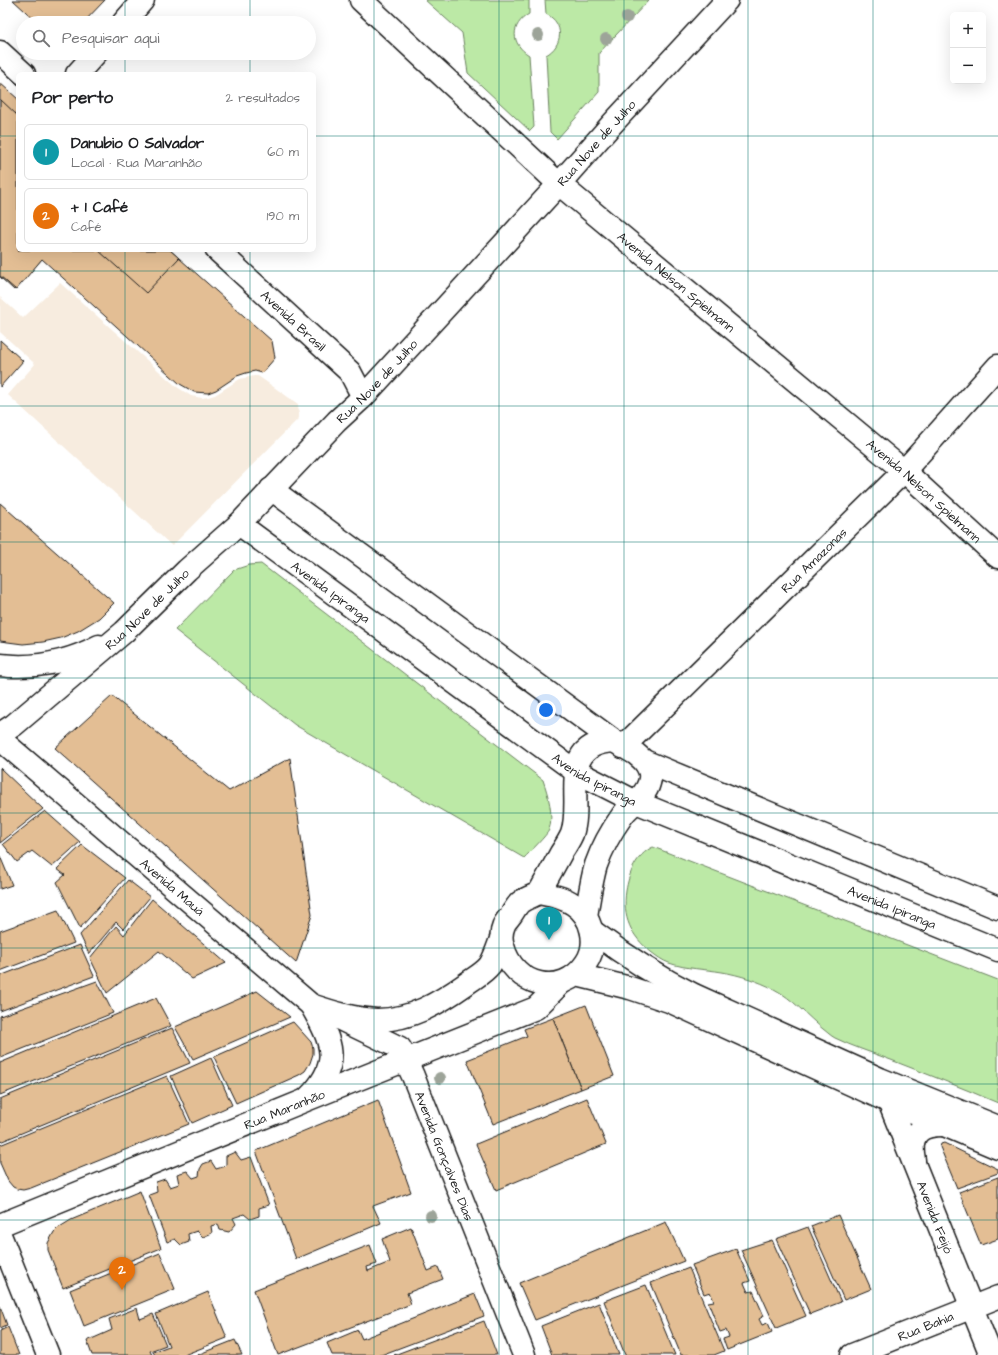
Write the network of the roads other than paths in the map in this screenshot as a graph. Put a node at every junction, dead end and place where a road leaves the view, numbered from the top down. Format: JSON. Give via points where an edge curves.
{"nodes":[{"id":1,"x":143,"y":0,"type":"edge"},
{"id":2,"x":361,"y":0,"type":"edge"},
{"id":3,"x":727,"y":0,"type":"edge"},
{"id":4,"x":129,"y":16,"type":"edge"},
{"id":5,"x":0,"y":52,"type":"edge"},
{"id":6,"x":90,"y":60,"type":"edge"},
{"id":7,"x":22,"y":72,"type":"edge"},
{"id":8,"x":79,"y":72,"type":"edge"},
{"id":9,"x":559,"y":184,"type":"junction"},
{"id":10,"x":219,"y":252,"type":"edge"},
{"id":11,"x":998,"y":366,"type":"edge"},
{"id":12,"x":363,"y":398,"type":"junction"},
{"id":13,"x":904,"y":472,"type":"junction"},
{"id":14,"x":271,"y":489,"type":"junction"},
{"id":15,"x":239,"y":524,"type":"junction"},
{"id":16,"x":998,"y":556,"type":"edge"},
{"id":17,"x":124,"y":632,"type":"junction"},
{"id":18,"x":0,"y":665,"type":"edge"},
{"id":19,"x":0,"y":734,"type":"edge"},
{"id":20,"x":0,"y":739,"type":"edge"},
{"id":21,"x":619,"y":744,"type":"junction"},
{"id":22,"x":644,"y":761,"type":"junction"},
{"id":23,"x":575,"y":770,"type":"junction"},
{"id":24,"x":636,"y":802,"type":"junction"},
{"id":25,"x":538,"y":893,"type":"junction"},
{"id":26,"x":998,"y":908,"type":"edge"},
{"id":27,"x":589,"y":924,"type":"junction"},
{"id":28,"x":501,"y":939,"type":"junction"},
{"id":29,"x":998,"y":950,"type":"edge"},
{"id":30,"x":569,"y":979,"type":"junction"},
{"id":31,"x":311,"y":1005,"type":"junction"},
{"id":32,"x":406,"y":1060,"type":"junction"},
{"id":33,"x":880,"y":1079,"type":"junction"},
{"id":34,"x":306,"y":1100,"type":"junction"},
{"id":35,"x":890,"y":1102,"type":"junction"},
{"id":36,"x":944,"y":1125,"type":"junction"},
{"id":37,"x":998,"y":1127,"type":"edge"},
{"id":38,"x":998,"y":1148,"type":"edge"},
{"id":39,"x":915,"y":1167,"type":"junction"},
{"id":40,"x":0,"y":1225,"type":"edge"},
{"id":41,"x":0,"y":1235,"type":"edge"},
{"id":42,"x":998,"y":1297,"type":"edge"},
{"id":43,"x":972,"y":1307,"type":"junction"},
{"id":44,"x":992,"y":1345,"type":"edge"},
{"id":45,"x":48,"y":1355,"type":"edge"},
{"id":46,"x":524,"y":1355,"type":"edge"},
{"id":47,"x":852,"y":1355,"type":"edge"}],
"edges":[{"from":1,"to":4,"type":"main road"},
{"from":2,"to":9,"type":"main road","name":"Avenida Nelson Spielmann"},
{"from":3,"to":9,"type":"main road","name":"Rua Nove de Julho"},
{"from":5,"to":7,"type":"main road"},
{"from":6,"to":8,"type":"main road"},
{"from":9,"to":12,"type":"main road","name":"Rua Nove de Julho"},
{"from":9,"to":13,"type":"main road","name":"Avenida Nelson Spielmann"},
{"from":10,"to":12,"type":"main road","name":"Avenida Brasil","via":[[350,372]]},
{"from":11,"to":13,"type":"main road","name":"Rua Amazonas"},
{"from":12,"to":14,"type":"main road","name":"Rua Nove de Julho"},
{"from":13,"to":16,"type":"main road","name":"Avenida Nelson Spielmann"},
{"from":13,"to":21,"type":"main road","name":"Rua Amazonas"},
{"from":14,"to":15,"type":"main road","name":"Rua Nove de Julho"},
{"from":14,"to":21,"type":"main road"},
{"from":15,"to":17,"type":"main road","name":"Rua Nove de Julho","via":[[187,570]]},
{"from":15,"to":23,"type":"main road","name":"Avenida Ipiranga"},
{"from":17,"to":18,"type":"main road","via":[[89,651],[44,665]]},
{"from":17,"to":19,"type":"main road","name":"Rua Nove de Julho"},
{"from":20,"to":31,"type":"main road","name":"Avenida Mauá"},
{"from":21,"to":22,"type":"main road"},
{"from":21,"to":23,"type":"main road","via":[[603,742],[592,745],[583,754]]},
{"from":22,"to":24,"type":"main road","via":[[649,769],[650,782]]},
{"from":22,"to":26,"type":"main road"},
{"from":23,"to":24,"type":"main road","name":"Avenida Ipiranga"},
{"from":23,"to":25,"type":"main road","via":[[575,818],[572,834]]},
{"from":24,"to":27,"type":"main road","via":[[623,814],[602,852],[592,881]]},
{"from":24,"to":29,"type":"main road","name":"Avenida Ipiranga"},
{"from":25,"to":27,"type":"main road","via":[[574,904]]},
{"from":25,"to":28,"type":"main road","via":[[520,902],[504,925]]},
{"from":27,"to":30,"type":"main road","via":[[593,947],[587,962]]},
{"from":27,"to":33,"type":"main road","via":[[612,946],[671,983]]},
{"from":28,"to":30,"type":"main road","via":[[505,956],[515,969],[528,979],[544,984]]},
{"from":28,"to":31,"type":"main road","name":"Avenida Mauá","via":[[490,964],[482,973],[446,998],[418,1013],[377,1020],[354,1018]]},
{"from":30,"to":32,"type":"main road","name":"Rua Maranhão","via":[[536,1008]]},
{"from":30,"to":35,"type":"main road","via":[[630,988],[669,1001]]},
{"from":31,"to":32,"type":"main road","name":"Avenida Gonçalves Dias","via":[[400,1048]]},
{"from":31,"to":34,"type":"main road","via":[[327,1034],[331,1064],[318,1088]]},
{"from":32,"to":34,"type":"main road","name":"Rua Maranhão"},
{"from":32,"to":46,"type":"main road","name":"Avenida Gonçalves Dias"},
{"from":33,"to":35,"type":"main road","name":"Avenida Feijó"},
{"from":33,"to":37,"type":"main road"},
{"from":34,"to":40,"type":"main road","name":"Rua Maranhão"},
{"from":35,"to":36,"type":"main road"},
{"from":35,"to":39,"type":"main road","name":"Avenida Feijó"},
{"from":36,"to":38,"type":"main road"},
{"from":36,"to":39,"type":"main road","via":[[931,1125],[915,1136]]},
{"from":39,"to":43,"type":"main road","name":"Avenida Feijó"},
{"from":41,"to":45,"type":"main road"},
{"from":42,"to":43,"type":"main road","name":"Rua Bahia"},
{"from":43,"to":44,"type":"main road","name":"Avenida Feijó"},
{"from":43,"to":47,"type":"main road","name":"Rua Bahia"}]}
